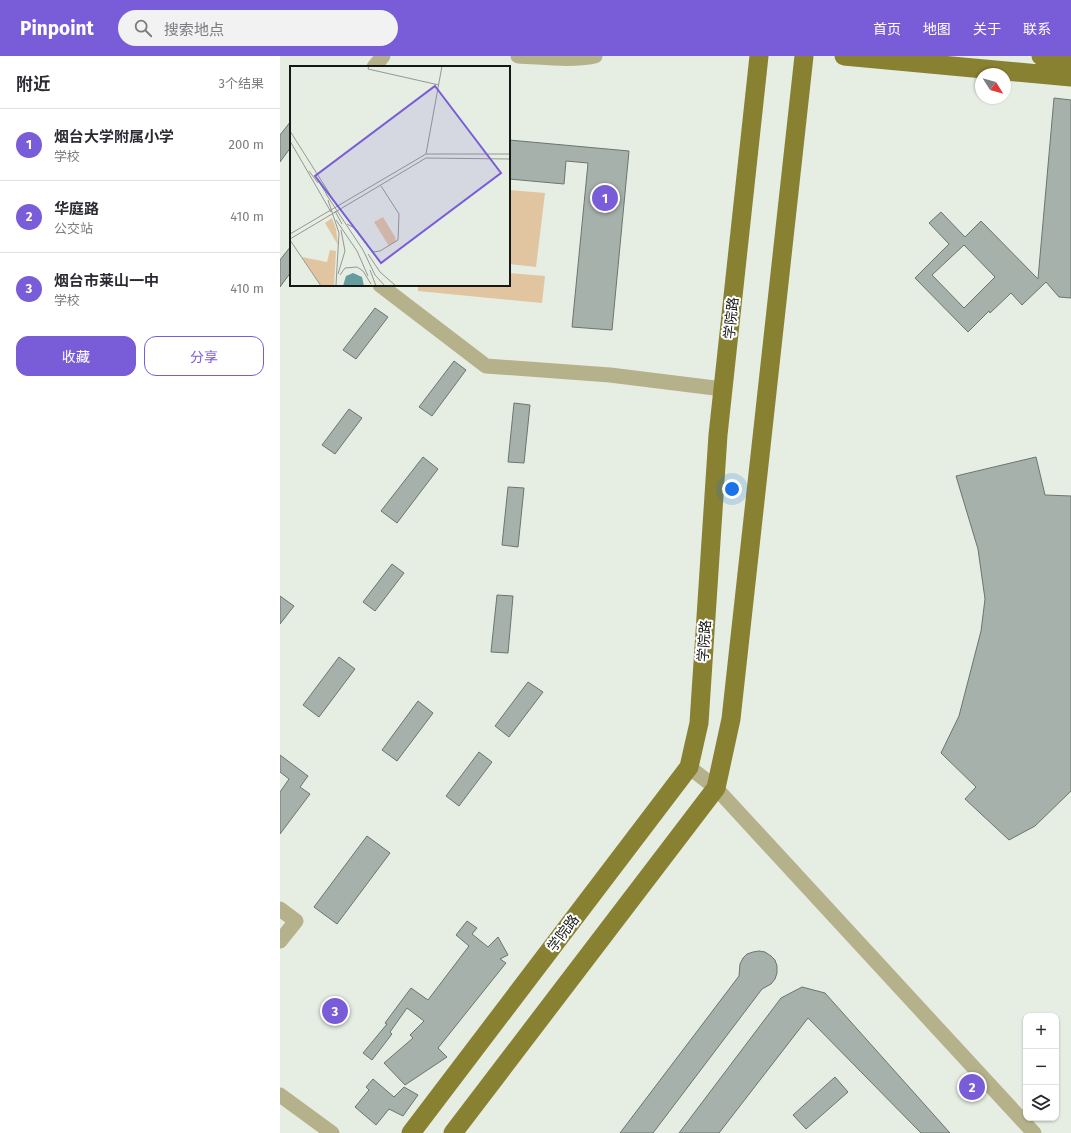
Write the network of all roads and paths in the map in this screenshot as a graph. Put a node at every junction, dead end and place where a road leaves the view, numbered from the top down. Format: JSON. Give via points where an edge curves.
{"nodes":[{"id":1,"x":383,"y":56,"type":"edge"},
{"id":2,"x":518,"y":56,"type":"edge"},
{"id":3,"x":595,"y":56,"type":"edge"},
{"id":4,"x":759,"y":56,"type":"edge"},
{"id":5,"x":804,"y":56,"type":"edge"},
{"id":6,"x":844,"y":56,"type":"edge"},
{"id":7,"x":1040,"y":56,"type":"edge"},
{"id":8,"x":1071,"y":60,"type":"edge"},
{"id":9,"x":375,"y":66,"type":"edge"},
{"id":10,"x":1071,"y":77,"type":"edge"},
{"id":11,"x":381,"y":286,"type":"edge"},
{"id":12,"x":723,"y":389,"type":"junction"},
{"id":13,"x":690,"y":767,"type":"junction"},
{"id":14,"x":716,"y":788,"type":"junction"},
{"id":15,"x":280,"y":909,"type":"edge"},
{"id":16,"x":280,"y":941,"type":"edge"},
{"id":17,"x":280,"y":1095,"type":"edge"},
{"id":18,"x":332,"y":1133,"type":"edge"},
{"id":19,"x":412,"y":1133,"type":"edge"},
{"id":20,"x":453,"y":1133,"type":"edge"},
{"id":21,"x":1034,"y":1133,"type":"edge"}],
"edges":[{"from":1,"to":9,"type":"street"},
{"from":2,"to":3,"type":"street"},
{"from":4,"to":12,"type":"main road","name":"学院路"},
{"from":5,"to":14,"type":"main road","via":[[731,720]]},
{"from":6,"to":10,"type":"main road"},
{"from":7,"to":8,"type":"main road"},
{"from":11,"to":12,"type":"street","via":[[486,366],[610,375]]},
{"from":12,"to":13,"type":"main road","name":"学院路","via":[[698,723]]},
{"from":13,"to":14,"type":"street"},
{"from":13,"to":19,"type":"main road","name":"学院路"},
{"from":14,"to":20,"type":"main road"},
{"from":14,"to":21,"type":"street"},
{"from":15,"to":16,"type":"street","via":[[296,920]]},
{"from":17,"to":18,"type":"street"}]}
